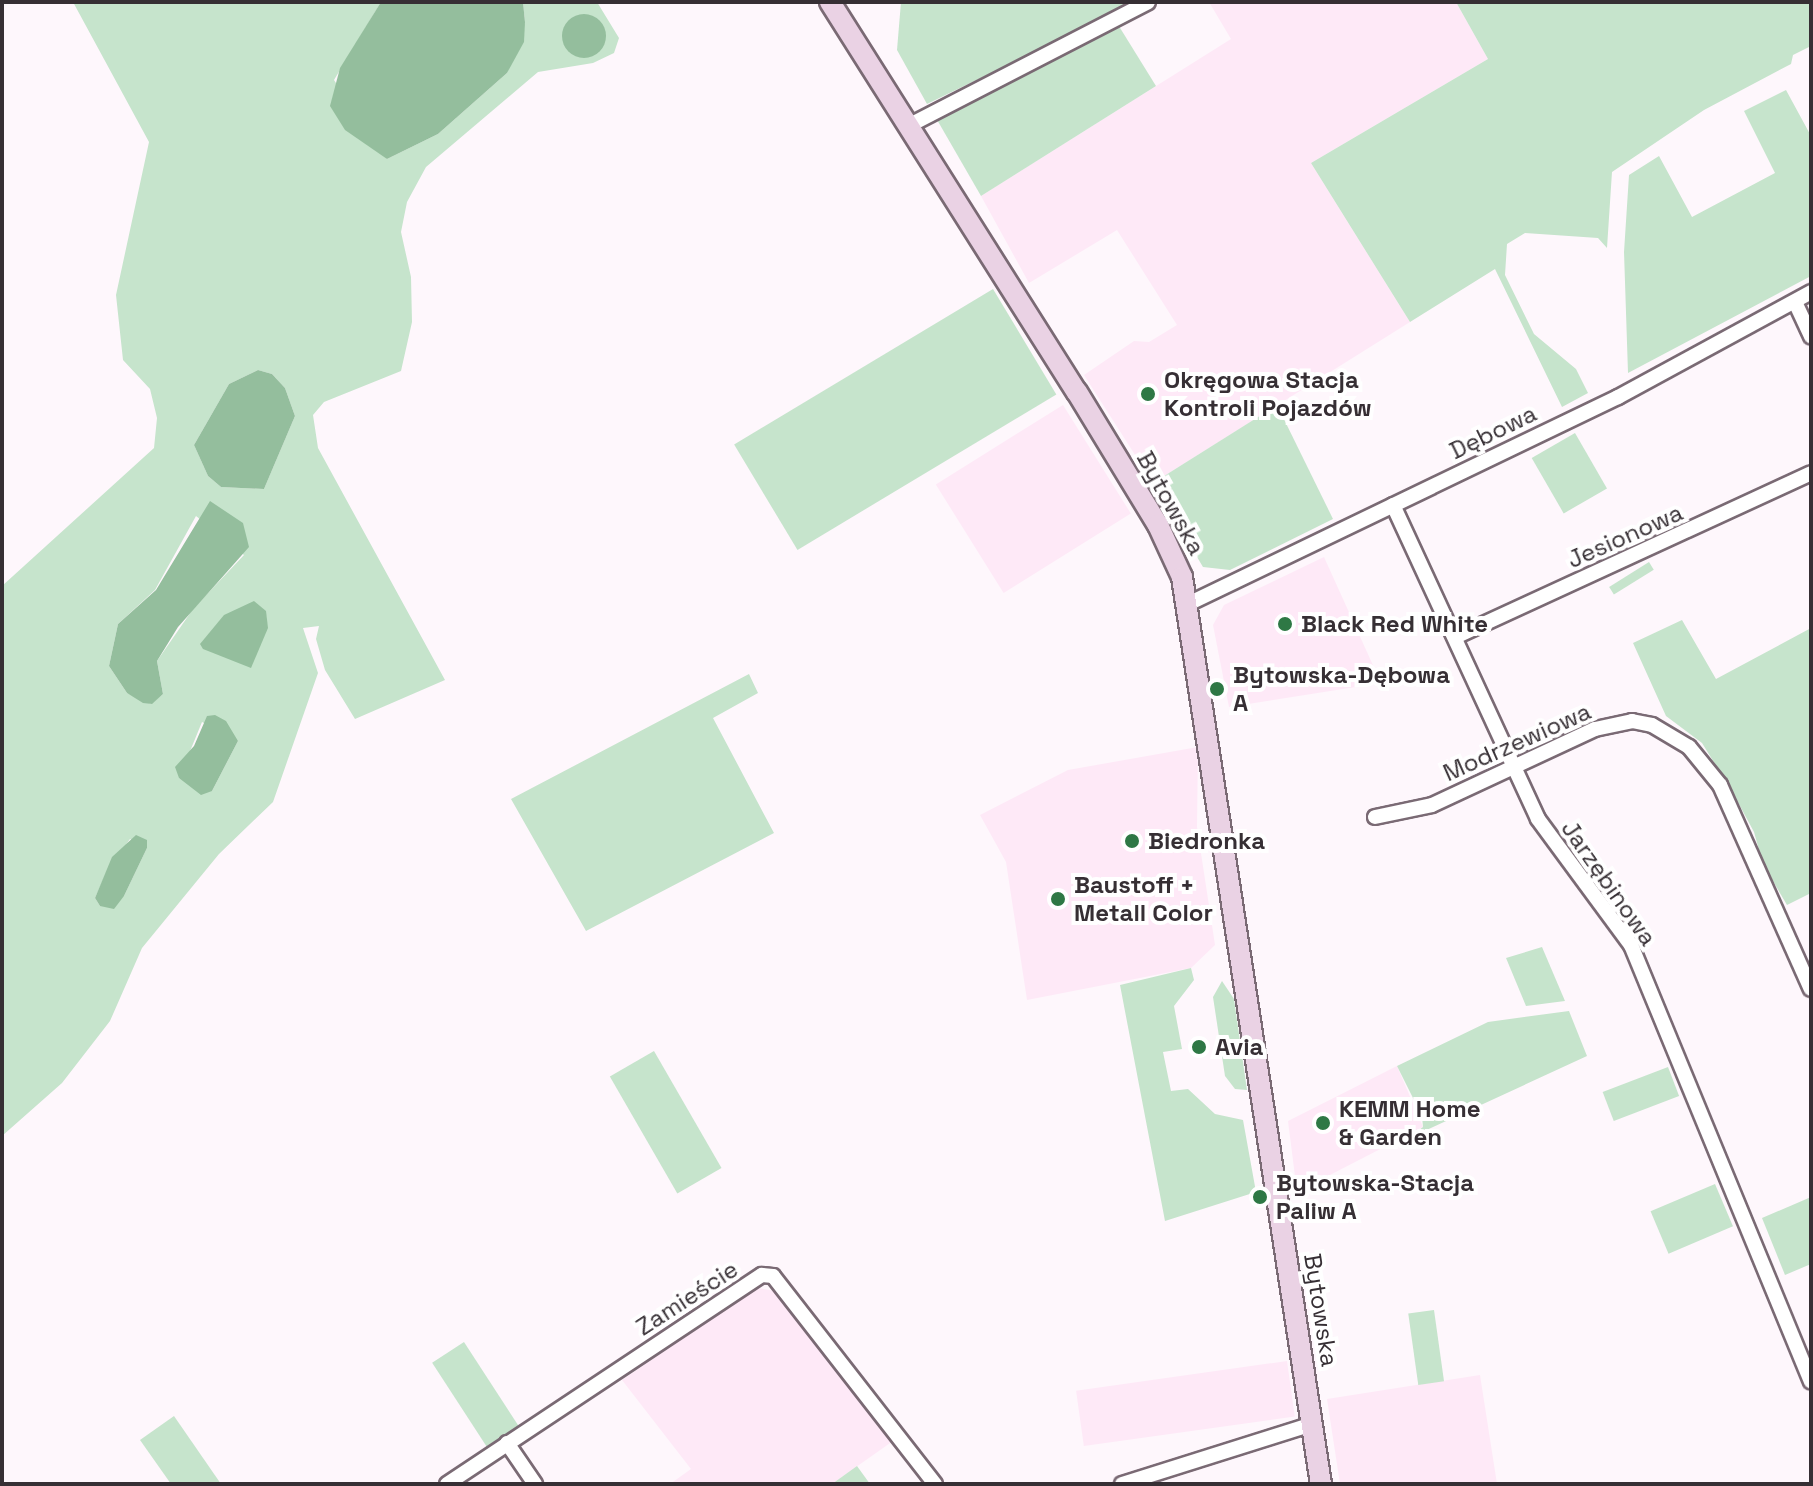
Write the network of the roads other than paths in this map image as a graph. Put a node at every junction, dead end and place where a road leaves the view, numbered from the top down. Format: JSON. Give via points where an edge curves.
{"nodes":[{"id":1,"x":830,"y":2,"type":"edge"},
{"id":2,"x":1148,"y":2,"type":"edge"},
{"id":3,"x":908,"y":126,"type":"junction"},
{"id":4,"x":1811,"y":292,"type":"edge"},
{"id":5,"x":1795,"y":302,"type":"junction"},
{"id":6,"x":1811,"y":337,"type":"edge"},
{"id":7,"x":1811,"y":473,"type":"edge"},
{"id":8,"x":1393,"y":505,"type":"junction"},
{"id":9,"x":1190,"y":603,"type":"junction"},
{"id":10,"x":1455,"y":637,"type":"junction"},
{"id":11,"x":1513,"y":768,"type":"junction"},
{"id":12,"x":1375,"y":817,"type":"dead end"},
{"id":13,"x":1811,"y":989,"type":"edge"},
{"id":14,"x":1811,"y":1381,"type":"edge"},
{"id":15,"x":1312,"y":1424,"type":"junction"},
{"id":16,"x":507,"y":1443,"type":"junction"},
{"id":17,"x":447,"y":1484,"type":"edge"},
{"id":18,"x":535,"y":1484,"type":"edge"},
{"id":19,"x":935,"y":1484,"type":"edge"},
{"id":20,"x":1122,"y":1484,"type":"edge"},
{"id":21,"x":1321,"y":1484,"type":"edge"}],
"edges":[{"from":1,"to":3,"type":"main road","name":"Bytowska"},
{"from":2,"to":3,"type":"street"},
{"from":3,"to":9,"type":"main road","name":"Bytowska","via":[[1158,525]]},
{"from":4,"to":5,"type":"street","name":"Dębowa"},
{"from":5,"to":6,"type":"street"},
{"from":5,"to":8,"type":"street","name":"Dębowa","via":[[1618,397]]},
{"from":7,"to":10,"type":"street","name":"Jesionowa"},
{"from":8,"to":9,"type":"street","name":"Dębowa"},
{"from":8,"to":10,"type":"street","name":"Jarzębinowa"},
{"from":9,"to":15,"type":"main road","name":"Bytowska"},
{"from":10,"to":11,"type":"street","name":"Jarzębinowa"},
{"from":11,"to":12,"type":"street","name":"Modrzewiowa","via":[[1432,805]]},
{"from":11,"to":13,"type":"street","name":"Modrzewiowa","via":[[1614,723],[1632,721],[1669,732],[1705,765],[1732,805]]},
{"from":11,"to":14,"type":"street","name":"Jarzębinowa","via":[[1548,836],[1631,945]]},
{"from":15,"to":20,"type":"street"},
{"from":15,"to":21,"type":"main road","name":"Bytowska"},
{"from":16,"to":17,"type":"street","name":"Zamieście"},
{"from":16,"to":18,"type":"street"},
{"from":16,"to":19,"type":"street","name":"Zamieście","via":[[762,1275],[773,1276]]}]}
